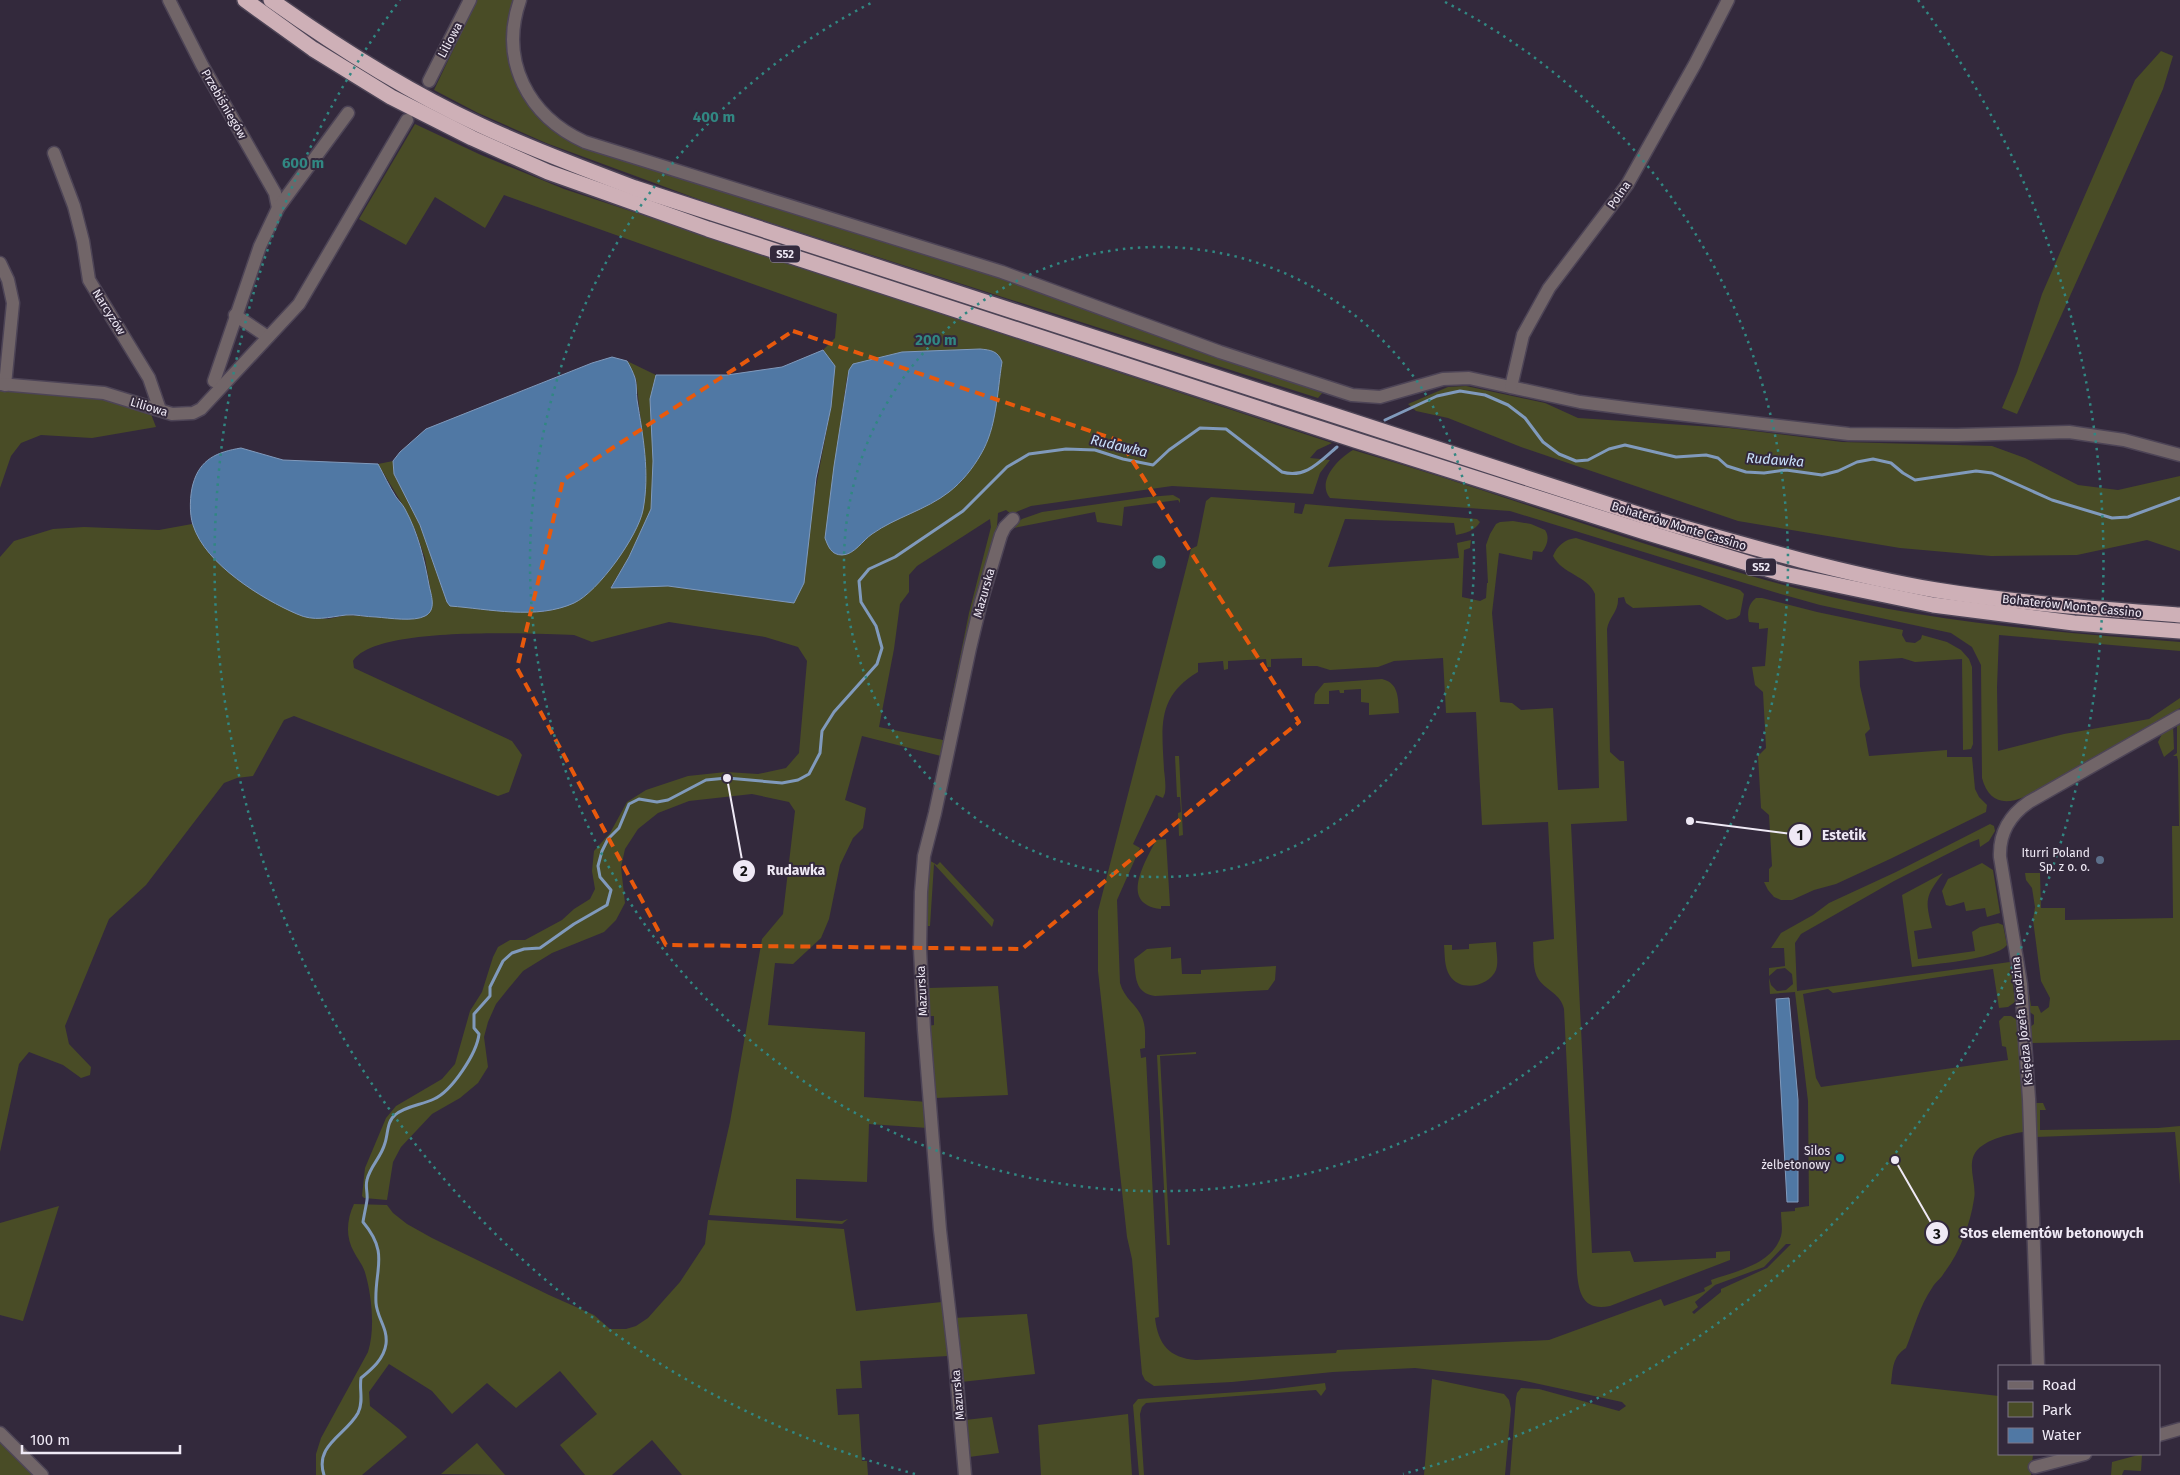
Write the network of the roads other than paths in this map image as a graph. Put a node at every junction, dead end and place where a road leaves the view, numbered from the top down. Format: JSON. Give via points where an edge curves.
{"nodes":[{"id":1,"x":169,"y":0,"type":"edge"},
{"id":2,"x":245,"y":0,"type":"edge"},
{"id":3,"x":271,"y":0,"type":"edge"},
{"id":4,"x":470,"y":0,"type":"edge"},
{"id":5,"x":520,"y":0,"type":"edge"},
{"id":6,"x":1728,"y":0,"type":"edge"},
{"id":7,"x":429,"y":80,"type":"dead end"},
{"id":8,"x":348,"y":113,"type":"dead end"},
{"id":9,"x":407,"y":120,"type":"dead end"},
{"id":10,"x":54,"y":153,"type":"dead end"},
{"id":11,"x":278,"y":208,"type":"junction"},
{"id":12,"x":0,"y":263,"type":"edge"},
{"id":13,"x":235,"y":315,"type":"junction"},
{"id":14,"x":268,"y":337,"type":"junction"},
{"id":15,"x":214,"y":381,"type":"dead end"},
{"id":16,"x":2,"y":384,"type":"edge"},
{"id":17,"x":1511,"y":387,"type":"junction"},
{"id":18,"x":160,"y":410,"type":"junction"},
{"id":19,"x":2180,"y":455,"type":"edge"},
{"id":20,"x":1013,"y":519,"type":"dead end"},
{"id":21,"x":2180,"y":615,"type":"edge"},
{"id":22,"x":2180,"y":631,"type":"edge"},
{"id":23,"x":2180,"y":716,"type":"edge"},
{"id":24,"x":2038,"y":1365,"type":"edge"},
{"id":25,"x":2180,"y":1429,"type":"edge"},
{"id":26,"x":0,"y":1433,"type":"edge"},
{"id":27,"x":2160,"y":1435,"type":"edge"},
{"id":28,"x":2036,"y":1455,"type":"edge"},
{"id":29,"x":2082,"y":1455,"type":"edge"},
{"id":30,"x":2035,"y":1471,"type":"edge"},
{"id":31,"x":42,"y":1475,"type":"edge"},
{"id":32,"x":965,"y":1475,"type":"edge"}],
"edges":[{"from":1,"to":11,"type":"street","name":"Przebiśniegów","via":[[276,194]]},
{"from":2,"to":22,"type":"highway","name":"Bohaterów Monte Cassino","number":"S52","via":[[313,49],[391,97],[548,172],[708,229],[1355,440],[1784,574],[1933,605],[2074,623]]},
{"from":3,"to":21,"type":"highway","name":"Bohaterów Monte Cassino","number":"S52","via":[[399,83],[478,124],[554,157],[713,215],[1650,518],[1788,558],[1936,590],[2075,607]]},
{"from":4,"to":7,"type":"street","name":"Liliowa"},
{"from":5,"to":17,"type":"street","via":[[513,40],[519,74],[544,116],[585,142],[1002,272],[1220,352],[1352,395],[1380,397],[1457,378]]},
{"from":6,"to":17,"type":"street","name":"Polna","via":[[1627,185],[1549,288],[1523,335]]},
{"from":8,"to":11,"type":"street"},
{"from":9,"to":14,"type":"street","name":"Liliowa","via":[[299,304]]},
{"from":10,"to":18,"type":"street","name":"Narcyzów","via":[[74,206],[89,280],[149,378]]},
{"from":11,"to":13,"type":"street","via":[[260,246]]},
{"from":12,"to":16,"type":"street","via":[[13,302]]},
{"from":13,"to":14,"type":"street"},
{"from":13,"to":15,"type":"street"},
{"from":14,"to":18,"type":"street","name":"Liliowa","via":[[201,408],[185,415]]},
{"from":16,"to":18,"type":"street","name":"Liliowa","via":[[104,393]]},
{"from":17,"to":19,"type":"street","via":[[1634,410],[1849,434],[2069,432],[2124,440]]},
{"from":20,"to":32,"type":"street","name":"Mazurska","via":[[1001,535],[981,602],[922,870],[920,948],[924,1022],[941,1238]]},
{"from":23,"to":24,"type":"street","name":"Księdza Józefa Londzina","via":[[2029,802],[2011,818],[2002,839],[2000,857],[2021,984],[2030,1099]]},
{"from":25,"to":27,"type":"street"},
{"from":26,"to":31,"type":"street"},
{"from":28,"to":30,"type":"street"},
{"from":29,"to":30,"type":"street"}]}
